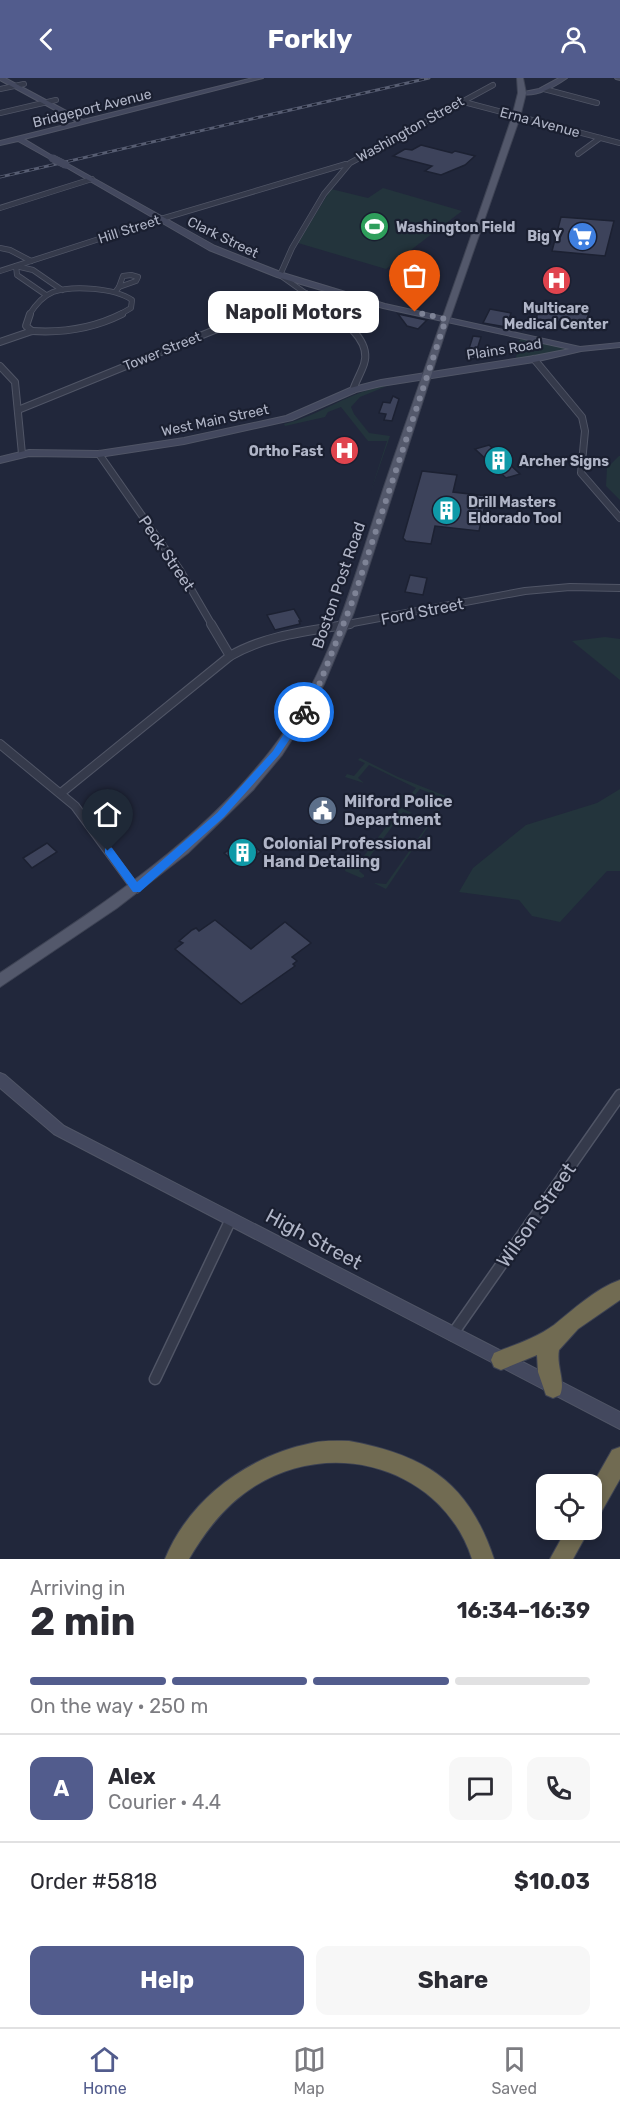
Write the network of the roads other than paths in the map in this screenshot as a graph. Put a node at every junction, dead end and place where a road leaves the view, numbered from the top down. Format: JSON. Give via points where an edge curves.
{"nodes":[{"id":1,"x":0,"y":78,"type":"edge"},
{"id":2,"x":260,"y":78,"type":"edge"},
{"id":3,"x":520,"y":78,"type":"edge"},
{"id":4,"x":564,"y":78,"type":"edge"},
{"id":5,"x":14,"y":82,"type":"edge"},
{"id":6,"x":493,"y":85,"type":"dead end"},
{"id":7,"x":473,"y":88,"type":"dead end"},
{"id":8,"x":0,"y":89,"type":"edge"},
{"id":9,"x":544,"y":89,"type":"junction"},
{"id":10,"x":483,"y":90,"type":"junction"},
{"id":11,"x":522,"y":93,"type":"junction"},
{"id":12,"x":56,"y":100,"type":"junction"},
{"id":13,"x":459,"y":101,"type":"junction"},
{"id":14,"x":45,"y":102,"type":"junction"},
{"id":15,"x":597,"y":103,"type":"dead end"},
{"id":16,"x":0,"y":113,"type":"edge"},
{"id":17,"x":516,"y":117,"type":"junction"},
{"id":18,"x":94,"y":119,"type":"junction"},
{"id":19,"x":82,"y":122,"type":"junction"},
{"id":20,"x":600,"y":138,"type":"junction"},
{"id":21,"x":20,"y":139,"type":"junction"},
{"id":22,"x":0,"y":143,"type":"edge"},
{"id":23,"x":620,"y":143,"type":"edge"},
{"id":24,"x":0,"y":150,"type":"edge"},
{"id":25,"x":578,"y":154,"type":"dead end"},
{"id":26,"x":350,"y":163,"type":"junction"},
{"id":27,"x":328,"y":171,"type":"junction"},
{"id":28,"x":338,"y":175,"type":"junction"},
{"id":29,"x":92,"y":179,"type":"junction"},
{"id":30,"x":0,"y":208,"type":"edge"},
{"id":31,"x":160,"y":219,"type":"junction"},
{"id":32,"x":0,"y":248,"type":"edge"},
{"id":33,"x":31,"y":261,"type":"junction"},
{"id":34,"x":16,"y":266,"type":"junction"},
{"id":35,"x":0,"y":271,"type":"edge"},
{"id":36,"x":280,"y":275,"type":"junction"},
{"id":37,"x":312,"y":285,"type":"junction"},
{"id":38,"x":62,"y":290,"type":"junction"},
{"id":39,"x":304,"y":292,"type":"junction"},
{"id":40,"x":46,"y":295,"type":"junction"},
{"id":41,"x":446,"y":319,"type":"junction"},
{"id":42,"x":32,"y":331,"type":"junction"},
{"id":43,"x":0,"y":342,"type":"edge"},
{"id":44,"x":620,"y":345,"type":"edge"},
{"id":45,"x":581,"y":349,"type":"junction"},
{"id":46,"x":534,"y":359,"type":"junction"},
{"id":47,"x":0,"y":366,"type":"edge"},
{"id":48,"x":428,"y":375,"type":"junction"},
{"id":49,"x":353,"y":390,"type":"junction"},
{"id":50,"x":18,"y":410,"type":"junction"},
{"id":51,"x":22,"y":454,"type":"junction"},
{"id":52,"x":99,"y":454,"type":"junction"},
{"id":53,"x":0,"y":460,"type":"edge"},
{"id":54,"x":620,"y":518,"type":"edge"},
{"id":55,"x":620,"y":588,"type":"edge"},
{"id":56,"x":343,"y":626,"type":"junction"},
{"id":57,"x":230,"y":656,"type":"junction"},
{"id":58,"x":0,"y":744,"type":"edge"},
{"id":59,"x":61,"y":793,"type":"junction"},
{"id":60,"x":136,"y":889,"type":"junction"},
{"id":61,"x":0,"y":981,"type":"edge"},
{"id":62,"x":0,"y":1078,"type":"edge"},
{"id":63,"x":620,"y":1095,"type":"edge"},
{"id":64,"x":231,"y":1219,"type":"junction"},
{"id":65,"x":620,"y":1289,"type":"edge"},
{"id":66,"x":564,"y":1329,"type":"junction"},
{"id":67,"x":452,"y":1335,"type":"junction"},
{"id":68,"x":501,"y":1360,"type":"junction"},
{"id":69,"x":155,"y":1379,"type":"dead end"},
{"id":70,"x":554,"y":1388,"type":"junction"},
{"id":71,"x":620,"y":1421,"type":"edge"},
{"id":72,"x":620,"y":1458,"type":"edge"},
{"id":73,"x":602,"y":1489,"type":"edge"},
{"id":74,"x":572,"y":1540,"type":"edge"},
{"id":75,"x":176,"y":1559,"type":"edge"},
{"id":76,"x":483,"y":1559,"type":"edge"},
{"id":77,"x":561,"y":1559,"type":"edge"}],
"edges":[{"from":1,"to":5,"type":"main road"},
{"from":2,"to":18,"type":"main road","name":"Bridgeport Avenue"},
{"from":3,"to":11,"type":"main road","name":"Boston Post Road"},
{"from":4,"to":9,"type":"main road"},
{"from":5,"to":8,"type":"street"},
{"from":5,"to":12,"type":"main road"},
{"from":5,"to":14,"type":"main road"},
{"from":6,"to":10,"type":"street","name":"Washington Street"},
{"from":7,"to":10,"type":"street"},
{"from":9,"to":11,"type":"main road"},
{"from":9,"to":15,"type":"street"},
{"from":10,"to":13,"type":"street","name":"Washington Street"},
{"from":11,"to":17,"type":"main road","name":"Boston Post Road"},
{"from":12,"to":14,"type":"street"},
{"from":12,"to":18,"type":"main road"},
{"from":13,"to":17,"type":"street","name":"Erna Avenue"},
{"from":13,"to":26,"type":"street","name":"Washington Street"},
{"from":14,"to":16,"type":"street"},
{"from":14,"to":19,"type":"main road"},
{"from":17,"to":20,"type":"street","name":"Erna Avenue"},
{"from":17,"to":41,"type":"main road","name":"Boston Post Road"},
{"from":18,"to":19,"type":"main road","name":"Bridgeport Avenue"},
{"from":19,"to":21,"type":"main road","name":"Bridgeport Avenue"},
{"from":20,"to":23,"type":"street","name":"Erna Avenue"},
{"from":20,"to":25,"type":"street"},
{"from":21,"to":22,"type":"main road","name":"Bridgeport Avenue"},
{"from":21,"to":24,"type":"main road"},
{"from":21,"to":29,"type":"main road","name":"Clark Street","bridge":true},
{"from":26,"to":27,"type":"street","name":"Hill Street"},
{"from":26,"to":28,"type":"street","name":"Washington Street"},
{"from":27,"to":28,"type":"street"},
{"from":27,"to":31,"type":"street","name":"Hill Street"},
{"from":28,"to":36,"type":"street","name":"Washington Street","via":[[299,236]]},
{"from":29,"to":30,"type":"street"},
{"from":29,"to":31,"type":"main road","name":"Clark Street"},
{"from":31,"to":33,"type":"street","name":"Hill Street"},
{"from":31,"to":36,"type":"main road","name":"Clark Street","via":[[225,254]]},
{"from":32,"to":33,"type":"street"},
{"from":33,"to":34,"type":"street","name":"Hill Street"},
{"from":34,"to":35,"type":"street","name":"Hill Street"},
{"from":34,"to":38,"type":"street","via":[[33,270]]},
{"from":34,"to":40,"type":"street","via":[[17,275]]},
{"from":36,"to":37,"type":"main road"},
{"from":36,"to":39,"type":"street","name":"Clark Street"},
{"from":37,"to":39,"type":"street","name":"Tower Street"},
{"from":37,"to":41,"type":"main road"},
{"from":38,"to":40,"type":"street"},
{"from":38,"to":42,"type":"street","via":[[118,289],[132,300],[132,306],[124,313],[74,329]]},
{"from":39,"to":49,"type":"street","name":"Clark Street","via":[[350,327],[363,343],[366,356]]},
{"from":39,"to":50,"type":"street","name":"Tower Street"},
{"from":40,"to":42,"type":"street","via":[[27,318],[26,326]]},
{"from":41,"to":45,"type":"main road"},
{"from":41,"to":48,"type":"main road","name":"Boston Post Road"},
{"from":42,"to":43,"type":"street"},
{"from":44,"to":45,"type":"main road","name":"Plains Road"},
{"from":45,"to":46,"type":"main road","name":"Plains Road"},
{"from":46,"to":48,"type":"main road","name":"Plains Road"},
{"from":46,"to":54,"type":"street","via":[[582,417],[585,431],[581,473]]},
{"from":47,"to":50,"type":"street","via":[[14,380]]},
{"from":48,"to":49,"type":"main road","name":"West Main Street"},
{"from":48,"to":56,"type":"main road","name":"Boston Post Road"},
{"from":49,"to":52,"type":"main road","name":"West Main Street","via":[[289,418],[184,441]]},
{"from":50,"to":51,"type":"street"},
{"from":51,"to":52,"type":"main road","name":"West Main Street"},
{"from":51,"to":53,"type":"main road","name":"West Main Street"},
{"from":52,"to":57,"type":"street","name":"Peck Street","via":[[180,570]]},
{"from":55,"to":56,"type":"street","name":"Ford Street","via":[[525,591]]},
{"from":56,"to":57,"type":"street","name":"Ford Street","via":[[265,640]]},
{"from":56,"to":60,"type":"main road","name":"Boston Post Road","via":[[319,685],[276,753],[210,826]]},
{"from":57,"to":59,"type":"street","name":"Ford Street"},
{"from":58,"to":59,"type":"street"},
{"from":59,"to":60,"type":"street","via":[[87,819]]},
{"from":60,"to":61,"type":"main road","name":"Boston Post Road"},
{"from":62,"to":64,"type":"main road","name":"High Street","via":[[59,1130]]},
{"from":63,"to":67,"type":"street","name":"Wilson Street"},
{"from":64,"to":67,"type":"main road","name":"High Street"},
{"from":64,"to":69,"type":"street"},
{"from":65,"to":66,"type":"highway"},
{"from":66,"to":68,"type":"highway"},
{"from":66,"to":70,"type":"highway","via":[[548,1354]]},
{"from":67,"to":68,"type":"main road","name":"High Street"},
{"from":68,"to":70,"type":"main road","name":"High Street"},
{"from":70,"to":71,"type":"main road","name":"High Street"},
{"from":72,"to":73,"type":"highway"},
{"from":74,"to":77,"type":"highway"},
{"from":75,"to":76,"type":"highway","via":[[201,1519],[242,1480],[290,1458],[344,1450],[381,1456],[432,1482],[468,1522]]}]}
